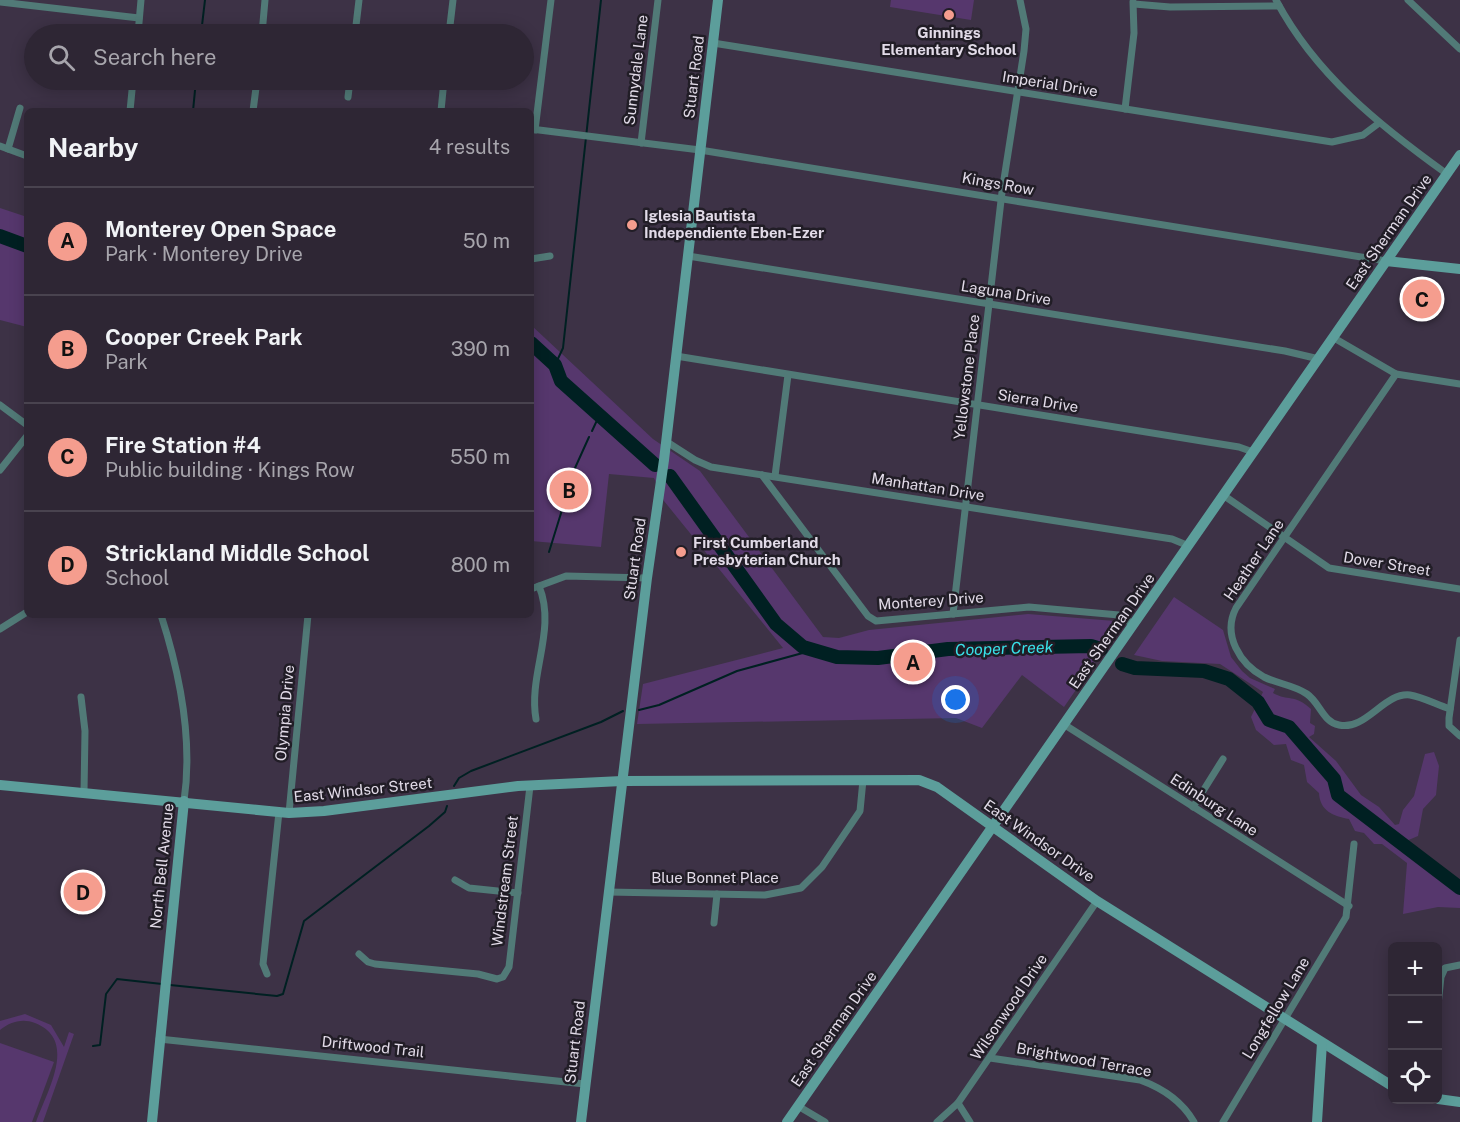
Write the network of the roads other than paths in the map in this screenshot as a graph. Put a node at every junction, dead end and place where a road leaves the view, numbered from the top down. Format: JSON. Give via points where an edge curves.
{"nodes":[{"id":1,"x":141,"y":0,"type":"edge"},
{"id":2,"x":265,"y":0,"type":"edge"},
{"id":3,"x":359,"y":0,"type":"edge"},
{"id":4,"x":453,"y":0,"type":"edge"},
{"id":5,"x":551,"y":0,"type":"edge"},
{"id":6,"x":658,"y":0,"type":"edge"},
{"id":7,"x":718,"y":0,"type":"edge"},
{"id":8,"x":1020,"y":0,"type":"edge"},
{"id":9,"x":1408,"y":0,"type":"edge"},
{"id":10,"x":0,"y":2,"type":"edge"},
{"id":11,"x":1133,"y":2,"type":"edge"},
{"id":12,"x":1278,"y":3,"type":"edge"},
{"id":13,"x":139,"y":18,"type":"junction"},
{"id":14,"x":139,"y":24,"type":"edge"},
{"id":15,"x":263,"y":24,"type":"edge"},
{"id":16,"x":356,"y":24,"type":"edge"},
{"id":17,"x":450,"y":24,"type":"edge"},
{"id":18,"x":713,"y":43,"type":"junction"},
{"id":19,"x":1460,"y":49,"type":"edge"},
{"id":20,"x":132,"y":90,"type":"edge"},
{"id":21,"x":255,"y":90,"type":"edge"},
{"id":22,"x":349,"y":90,"type":"edge"},
{"id":23,"x":443,"y":90,"type":"edge"},
{"id":24,"x":1017,"y":91,"type":"junction"},
{"id":25,"x":348,"y":97,"type":"dead end"},
{"id":26,"x":20,"y":108,"type":"dead end"},
{"id":27,"x":130,"y":108,"type":"edge"},
{"id":28,"x":253,"y":108,"type":"edge"},
{"id":29,"x":441,"y":108,"type":"edge"},
{"id":30,"x":1125,"y":109,"type":"junction"},
{"id":31,"x":534,"y":123,"type":"edge"},
{"id":32,"x":1379,"y":123,"type":"junction"},
{"id":33,"x":534,"y":130,"type":"edge"},
{"id":34,"x":641,"y":143,"type":"junction"},
{"id":35,"x":0,"y":146,"type":"edge"},
{"id":36,"x":8,"y":149,"type":"junction"},
{"id":37,"x":700,"y":150,"type":"junction"},
{"id":38,"x":24,"y":155,"type":"edge"},
{"id":39,"x":1460,"y":155,"type":"edge"},
{"id":40,"x":1447,"y":174,"type":"junction"},
{"id":41,"x":1002,"y":201,"type":"junction"},
{"id":42,"x":550,"y":256,"type":"dead end"},
{"id":43,"x":688,"y":256,"type":"junction"},
{"id":44,"x":534,"y":259,"type":"edge"},
{"id":45,"x":1386,"y":261,"type":"junction"},
{"id":46,"x":1460,"y":269,"type":"edge"},
{"id":47,"x":989,"y":305,"type":"junction"},
{"id":48,"x":1334,"y":338,"type":"junction"},
{"id":49,"x":676,"y":356,"type":"junction"},
{"id":50,"x":1318,"y":358,"type":"junction"},
{"id":51,"x":1396,"y":374,"type":"junction"},
{"id":52,"x":788,"y":375,"type":"junction"},
{"id":53,"x":1460,"y":384,"type":"edge"},
{"id":54,"x":0,"y":405,"type":"edge"},
{"id":55,"x":978,"y":406,"type":"junction"},
{"id":56,"x":24,"y":423,"type":"edge"},
{"id":57,"x":24,"y":440,"type":"edge"},
{"id":58,"x":667,"y":442,"type":"junction"},
{"id":59,"x":1253,"y":452,"type":"junction"},
{"id":60,"x":0,"y":470,"type":"edge"},
{"id":61,"x":762,"y":475,"type":"junction"},
{"id":62,"x":775,"y":476,"type":"junction"},
{"id":63,"x":1223,"y":495,"type":"junction"},
{"id":64,"x":966,"y":506,"type":"junction"},
{"id":65,"x":1285,"y":538,"type":"junction"},
{"id":66,"x":1190,"y":546,"type":"junction"},
{"id":67,"x":647,"y":578,"type":"junction"},
{"id":68,"x":535,"y":587,"type":"edge"},
{"id":69,"x":1460,"y":589,"type":"edge"},
{"id":70,"x":24,"y":614,"type":"edge"},
{"id":71,"x":953,"y":614,"type":"junction"},
{"id":72,"x":163,"y":618,"type":"edge"},
{"id":73,"x":308,"y":618,"type":"edge"},
{"id":74,"x":1134,"y":625,"type":"junction"},
{"id":75,"x":0,"y":628,"type":"edge"},
{"id":76,"x":1460,"y":640,"type":"edge"},
{"id":77,"x":81,"y":697,"type":"dead end"},
{"id":78,"x":1450,"y":709,"type":"junction"},
{"id":79,"x":536,"y":719,"type":"dead end"},
{"id":80,"x":1065,"y":725,"type":"junction"},
{"id":81,"x":1460,"y":736,"type":"edge"},
{"id":82,"x":1223,"y":759,"type":"dead end"},
{"id":83,"x":863,"y":780,"type":"junction"},
{"id":84,"x":622,"y":782,"type":"junction"},
{"id":85,"x":0,"y":785,"type":"edge"},
{"id":86,"x":530,"y":786,"type":"junction"},
{"id":87,"x":84,"y":793,"type":"junction"},
{"id":88,"x":184,"y":801,"type":"junction"},
{"id":89,"x":1193,"y":807,"type":"junction"},
{"id":90,"x":284,"y":812,"type":"junction"},
{"id":91,"x":993,"y":826,"type":"junction"},
{"id":92,"x":1354,"y":844,"type":"dead end"},
{"id":93,"x":455,"y":880,"type":"dead end"},
{"id":94,"x":608,"y":892,"type":"junction"},
{"id":95,"x":518,"y":893,"type":"junction"},
{"id":96,"x":717,"y":894,"type":"junction"},
{"id":97,"x":1097,"y":901,"type":"junction"},
{"id":98,"x":1349,"y":906,"type":"junction"},
{"id":99,"x":714,"y":923,"type":"dead end"},
{"id":100,"x":359,"y":954,"type":"dead end"},
{"id":101,"x":1460,"y":965,"type":"edge"},
{"id":102,"x":267,"y":974,"type":"dead end"},
{"id":103,"x":1438,"y":996,"type":"edge"},
{"id":104,"x":1284,"y":1019,"type":"junction"},
{"id":105,"x":159,"y":1039,"type":"junction"},
{"id":106,"x":1322,"y":1043,"type":"junction"},
{"id":107,"x":990,"y":1058,"type":"junction"},
{"id":108,"x":585,"y":1084,"type":"junction"},
{"id":109,"x":1388,"y":1084,"type":"edge"},
{"id":110,"x":1442,"y":1100,"type":"edge"},
{"id":111,"x":1460,"y":1102,"type":"edge"},
{"id":112,"x":958,"y":1103,"type":"junction"},
{"id":113,"x":798,"y":1106,"type":"junction"},
{"id":114,"x":152,"y":1122,"type":"edge"},
{"id":115,"x":581,"y":1122,"type":"edge"},
{"id":116,"x":786,"y":1122,"type":"edge"},
{"id":117,"x":825,"y":1122,"type":"edge"},
{"id":118,"x":937,"y":1122,"type":"edge"},
{"id":119,"x":970,"y":1122,"type":"edge"},
{"id":120,"x":1194,"y":1122,"type":"edge"},
{"id":121,"x":1223,"y":1122,"type":"edge"},
{"id":122,"x":1317,"y":1122,"type":"edge"}],
"edges":[{"from":1,"to":13,"type":"street"},
{"from":2,"to":15,"type":"street"},
{"from":3,"to":16,"type":"street"},
{"from":4,"to":17,"type":"street"},
{"from":5,"to":31,"type":"street"},
{"from":6,"to":34,"type":"street","name":"Sunnydale Lane"},
{"from":7,"to":18,"type":"street","name":"Stuart Road"},
{"from":8,"to":24,"type":"street","name":"Yellowstone Place","via":[[1026,29]]},
{"from":9,"to":19,"type":"street"},
{"from":10,"to":13,"type":"street"},
{"from":11,"to":12,"type":"street","via":[[1170,7]]},
{"from":11,"to":30,"type":"street","via":[[1134,33]]},
{"from":12,"to":32,"type":"street","via":[[1293,30],[1324,68]]},
{"from":13,"to":14,"type":"street"},
{"from":18,"to":24,"type":"street","name":"Imperial Drive"},
{"from":18,"to":37,"type":"street","name":"Stuart Road"},
{"from":20,"to":27,"type":"street"},
{"from":21,"to":28,"type":"street"},
{"from":22,"to":25,"type":"street"},
{"from":23,"to":29,"type":"street"},
{"from":24,"to":30,"type":"street","name":"Imperial Drive"},
{"from":24,"to":41,"type":"street","name":"Yellowstone Place"},
{"from":26,"to":36,"type":"street"},
{"from":30,"to":32,"type":"street","name":"Imperial Drive","via":[[1332,142],[1363,135]]},
{"from":32,"to":40,"type":"street"},
{"from":33,"to":34,"type":"street","name":"Kings Row"},
{"from":34,"to":37,"type":"street","name":"Kings Row"},
{"from":35,"to":36,"type":"street"},
{"from":36,"to":38,"type":"street"},
{"from":37,"to":41,"type":"street","name":"Kings Row"},
{"from":37,"to":43,"type":"street","name":"Stuart Road"},
{"from":39,"to":40,"type":"street","name":"East Sherman Drive"},
{"from":40,"to":45,"type":"street","name":"East Sherman Drive"},
{"from":41,"to":45,"type":"street","name":"Kings Row"},
{"from":41,"to":47,"type":"street","name":"Yellowstone Place"},
{"from":42,"to":44,"type":"street"},
{"from":43,"to":47,"type":"street","name":"Laguna Drive"},
{"from":43,"to":49,"type":"street","name":"Stuart Road"},
{"from":45,"to":46,"type":"street","name":"Kings Row"},
{"from":45,"to":48,"type":"street","name":"East Sherman Drive"},
{"from":47,"to":50,"type":"street","name":"Laguna Drive"},
{"from":47,"to":55,"type":"street","name":"Yellowstone Place"},
{"from":48,"to":50,"type":"street","name":"East Sherman Drive"},
{"from":48,"to":51,"type":"street"},
{"from":49,"to":52,"type":"street","name":"Sierra Drive"},
{"from":49,"to":58,"type":"street","name":"Stuart Road"},
{"from":50,"to":59,"type":"street","name":"East Sherman Drive"},
{"from":51,"to":53,"type":"street"},
{"from":51,"to":65,"type":"street","name":"Heather Lane"},
{"from":52,"to":55,"type":"street","name":"Sierra Drive"},
{"from":52,"to":62,"type":"street"},
{"from":54,"to":56,"type":"street"},
{"from":55,"to":59,"type":"street","name":"Sierra Drive"},
{"from":55,"to":64,"type":"street","name":"Yellowstone Place"},
{"from":57,"to":60,"type":"street"},
{"from":58,"to":61,"type":"street","name":"Manhattan Drive","via":[[711,467]]},
{"from":58,"to":67,"type":"street","name":"Stuart Road"},
{"from":59,"to":63,"type":"street","name":"East Sherman Drive"},
{"from":61,"to":62,"type":"street","name":"Manhattan Drive"},
{"from":61,"to":71,"type":"street","name":"Monterey Drive","via":[[868,616],[876,621]]},
{"from":62,"to":64,"type":"street","name":"Manhattan Drive"},
{"from":63,"to":65,"type":"street","name":"Dover Street"},
{"from":63,"to":66,"type":"street","name":"East Sherman Drive"},
{"from":64,"to":66,"type":"street","name":"Manhattan Drive","via":[[1172,539]]},
{"from":64,"to":71,"type":"street","name":"Yellowstone Place"},
{"from":65,"to":69,"type":"street","name":"Dover Street","via":[[1329,568]]},
{"from":65,"to":78,"type":"street","name":"Heather Lane","via":[[1232,615],[1232,640],[1247,665],[1307,694],[1330,722],[1339,725],[1358,722],[1403,696]]},
{"from":66,"to":74,"type":"street","name":"East Sherman Drive"},
{"from":67,"to":68,"type":"street","via":[[574,575]]},
{"from":67,"to":84,"type":"street","name":"Stuart Road"},
{"from":68,"to":79,"type":"street","via":[[546,612],[533,693]]},
{"from":70,"to":75,"type":"street"},
{"from":71,"to":74,"type":"street","name":"Monterey Drive","via":[[1029,608],[1119,615]]},
{"from":72,"to":88,"type":"street","name":"North Bell Avenue","via":[[175,664],[184,725],[188,767]]},
{"from":73,"to":90,"type":"street","name":"Olympia Drive"},
{"from":74,"to":80,"type":"street","name":"East Sherman Drive"},
{"from":76,"to":78,"type":"street"},
{"from":77,"to":87,"type":"street","via":[[86,757]]},
{"from":78,"to":81,"type":"street","via":[[1449,726]]},
{"from":80,"to":89,"type":"street","name":"Edinburg Lane"},
{"from":80,"to":91,"type":"street","name":"East Sherman Drive"},
{"from":82,"to":89,"type":"street"},
{"from":83,"to":84,"type":"street","name":"East Windsor Drive"},
{"from":83,"to":91,"type":"street","name":"East Windsor Drive","via":[[919,780],[937,787]]},
{"from":83,"to":96,"type":"street","name":"Blue Bonnet Place","via":[[860,811],[822,867],[801,888],[765,895]]},
{"from":84,"to":86,"type":"street","name":"East Windsor Street"},
{"from":84,"to":94,"type":"street","name":"Stuart Road"},
{"from":85,"to":87,"type":"street","name":"East Windsor Street"},
{"from":86,"to":90,"type":"street","name":"East Windsor Street","via":[[324,812]]},
{"from":86,"to":95,"type":"street","name":"Windstream Street"},
{"from":87,"to":88,"type":"street","name":"East Windsor Street"},
{"from":88,"to":90,"type":"street","name":"East Windsor Street"},
{"from":88,"to":105,"type":"street","name":"North Bell Avenue"},
{"from":89,"to":98,"type":"street","name":"Edinburg Lane"},
{"from":90,"to":102,"type":"street","name":"Olympia Drive","via":[[263,964]]},
{"from":91,"to":97,"type":"street","name":"East Windsor Drive"},
{"from":91,"to":113,"type":"street","name":"East Sherman Drive"},
{"from":92,"to":98,"type":"street"},
{"from":93,"to":95,"type":"street","via":[[469,888]]},
{"from":94,"to":96,"type":"street","name":"Blue Bonnet Place"},
{"from":94,"to":108,"type":"street","name":"Stuart Road"},
{"from":95,"to":100,"type":"street","name":"Windstream Street","via":[[509,967],[503,977],[375,964]]},
{"from":96,"to":99,"type":"street"},
{"from":97,"to":104,"type":"street","name":"East Windsor Drive"},
{"from":97,"to":107,"type":"street","name":"Wilsonwood Drive"},
{"from":98,"to":104,"type":"street","name":"Longfellow Lane"},
{"from":101,"to":103,"type":"street","via":[[1445,968]]},
{"from":104,"to":106,"type":"street","name":"East Windsor Drive"},
{"from":104,"to":121,"type":"street","name":"Longfellow Lane"},
{"from":105,"to":108,"type":"street","name":"Driftwood Trail"},
{"from":105,"to":114,"type":"street","name":"North Bell Avenue"},
{"from":106,"to":109,"type":"street","name":"East Windsor Drive"},
{"from":106,"to":122,"type":"street"},
{"from":107,"to":112,"type":"street","name":"Wilsonwood Drive"},
{"from":107,"to":120,"type":"street","name":"Brightwood Terrace","via":[[1140,1080],[1160,1087],[1187,1110]]},
{"from":108,"to":115,"type":"street","name":"Stuart Road"},
{"from":110,"to":111,"type":"street"},
{"from":112,"to":118,"type":"street","name":"Wilsonwood Drive"},
{"from":112,"to":119,"type":"street"},
{"from":113,"to":116,"type":"street","name":"East Sherman Drive"},
{"from":113,"to":117,"type":"street"}]}
